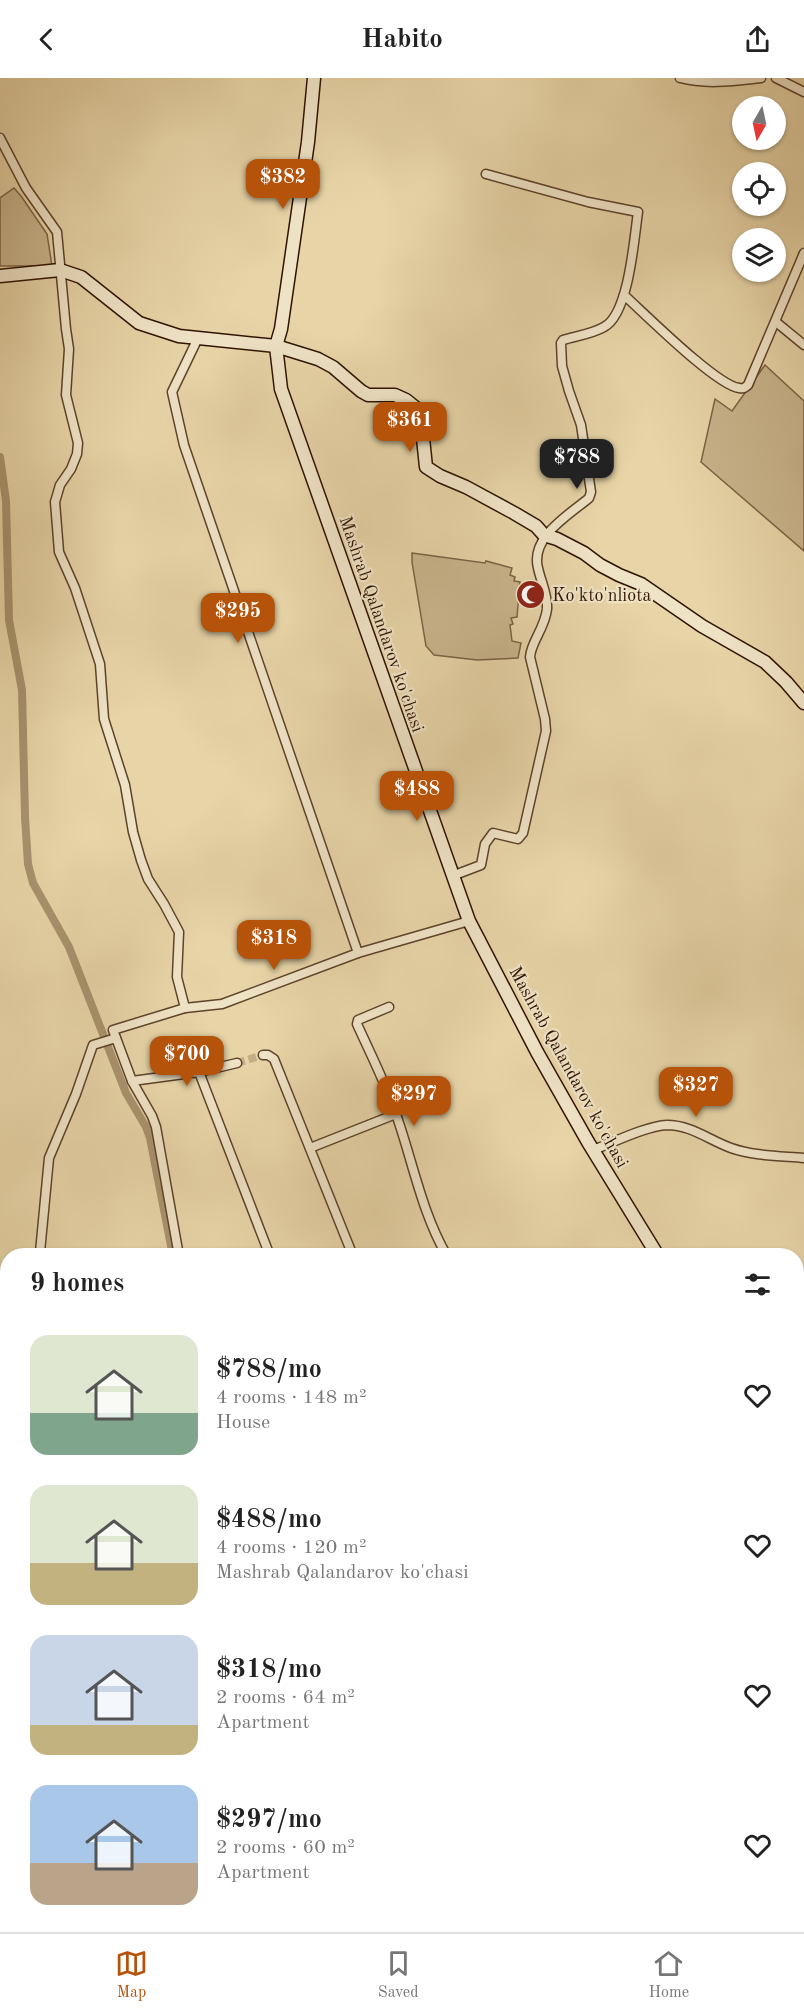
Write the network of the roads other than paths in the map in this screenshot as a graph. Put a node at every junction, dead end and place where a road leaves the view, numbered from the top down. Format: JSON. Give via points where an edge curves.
{"nodes":[{"id":1,"x":314,"y":78,"type":"edge"},
{"id":2,"x":680,"y":78,"type":"edge"},
{"id":3,"x":761,"y":78,"type":"edge"},
{"id":4,"x":776,"y":78,"type":"edge"},
{"id":5,"x":804,"y":92,"type":"edge"},
{"id":6,"x":0,"y":138,"type":"edge"},
{"id":7,"x":486,"y":174,"type":"dead end"},
{"id":8,"x":804,"y":253,"type":"edge"},
{"id":9,"x":60,"y":270,"type":"junction"},
{"id":10,"x":0,"y":276,"type":"edge"},
{"id":11,"x":624,"y":295,"type":"junction"},
{"id":12,"x":776,"y":322,"type":"junction"},
{"id":13,"x":198,"y":338,"type":"junction"},
{"id":14,"x":804,"y":345,"type":"edge"},
{"id":15,"x":276,"y":346,"type":"junction"},
{"id":16,"x":544,"y":535,"type":"junction"},
{"id":17,"x":804,"y":703,"type":"edge"},
{"id":18,"x":452,"y":876,"type":"junction"},
{"id":19,"x":469,"y":921,"type":"junction"},
{"id":20,"x":358,"y":953,"type":"junction"},
{"id":21,"x":388,"y":1007,"type":"dead end"},
{"id":22,"x":185,"y":1008,"type":"junction"},
{"id":23,"x":114,"y":1039,"type":"junction"},
{"id":24,"x":263,"y":1055,"type":"dead end"},
{"id":25,"x":237,"y":1064,"type":"tunnel mouth"},
{"id":26,"x":199,"y":1072,"type":"junction"},
{"id":27,"x":132,"y":1081,"type":"junction"},
{"id":28,"x":396,"y":1114,"type":"junction"},
{"id":29,"x":310,"y":1148,"type":"junction"},
{"id":30,"x":593,"y":1150,"type":"junction"},
{"id":31,"x":804,"y":1158,"type":"edge"},
{"id":32,"x":40,"y":1248,"type":"edge"},
{"id":33,"x":178,"y":1248,"type":"edge"},
{"id":34,"x":267,"y":1248,"type":"edge"},
{"id":35,"x":350,"y":1248,"type":"edge"},
{"id":36,"x":442,"y":1248,"type":"edge"},
{"id":37,"x":653,"y":1248,"type":"edge"}],
"edges":[{"from":1,"to":15,"type":"main road","via":[[307,153]]},
{"from":2,"to":3,"type":"street","via":[[713,82]]},
{"from":4,"to":5,"type":"street"},
{"from":6,"to":9,"type":"street","via":[[26,188],[57,232]]},
{"from":7,"to":11,"type":"street","via":[[638,212]]},
{"from":8,"to":12,"type":"street"},
{"from":9,"to":10,"type":"main road"},
{"from":9,"to":13,"type":"main road","via":[[81,277],[139,322],[179,336]]},
{"from":9,"to":22,"type":"street","via":[[70,362],[66,395],[78,442],[77,454],[55,502],[59,552],[100,664],[104,719],[125,785],[141,860],[179,932],[177,977]]},
{"from":11,"to":12,"type":"street","via":[[681,348],[738,388],[748,385]]},
{"from":11,"to":16,"type":"street","via":[[605,327],[562,341],[562,366],[581,425],[591,495]]},
{"from":12,"to":14,"type":"street"},
{"from":13,"to":15,"type":"main road"},
{"from":13,"to":20,"type":"street","via":[[172,392],[184,445]]},
{"from":15,"to":16,"type":"main road","via":[[318,358],[368,395],[395,395],[406,400],[422,419],[426,467],[514,513]]},
{"from":15,"to":18,"type":"main road","name":"Mashrab Qalandarov ko'chasi","via":[[288,410]]},
{"from":16,"to":17,"type":"main road","via":[[641,584],[702,626],[765,662]]},
{"from":16,"to":18,"type":"street","via":[[536,560],[546,612],[530,657],[546,731],[523,833],[518,839],[493,833],[485,844],[481,865]]},
{"from":18,"to":19,"type":"main road","name":"Mashrab Qalandarov ko'chasi"},
{"from":19,"to":20,"type":"street"},
{"from":19,"to":30,"type":"main road","name":"Mashrab Qalandarov ko'chasi"},
{"from":20,"to":22,"type":"street","via":[[222,1004]]},
{"from":21,"to":28,"type":"street","via":[[358,1020],[357,1024]]},
{"from":22,"to":23,"type":"street","via":[[113,1030]]},
{"from":23,"to":27,"type":"street"},
{"from":23,"to":32,"type":"street","via":[[93,1045],[49,1158]]},
{"from":24,"to":29,"type":"street","via":[[274,1059]]},
{"from":25,"to":26,"type":"street"},
{"from":26,"to":27,"type":"street"},
{"from":26,"to":34,"type":"street"},
{"from":27,"to":33,"type":"street","via":[[156,1127]]},
{"from":28,"to":29,"type":"street"},
{"from":28,"to":36,"type":"street","via":[[425,1207]]},
{"from":29,"to":35,"type":"street"},
{"from":30,"to":31,"type":"street","via":[[664,1125],[681,1126],[732,1148]]},
{"from":30,"to":37,"type":"main road","name":"Mashrab Qalandarov ko'chasi"}]}
